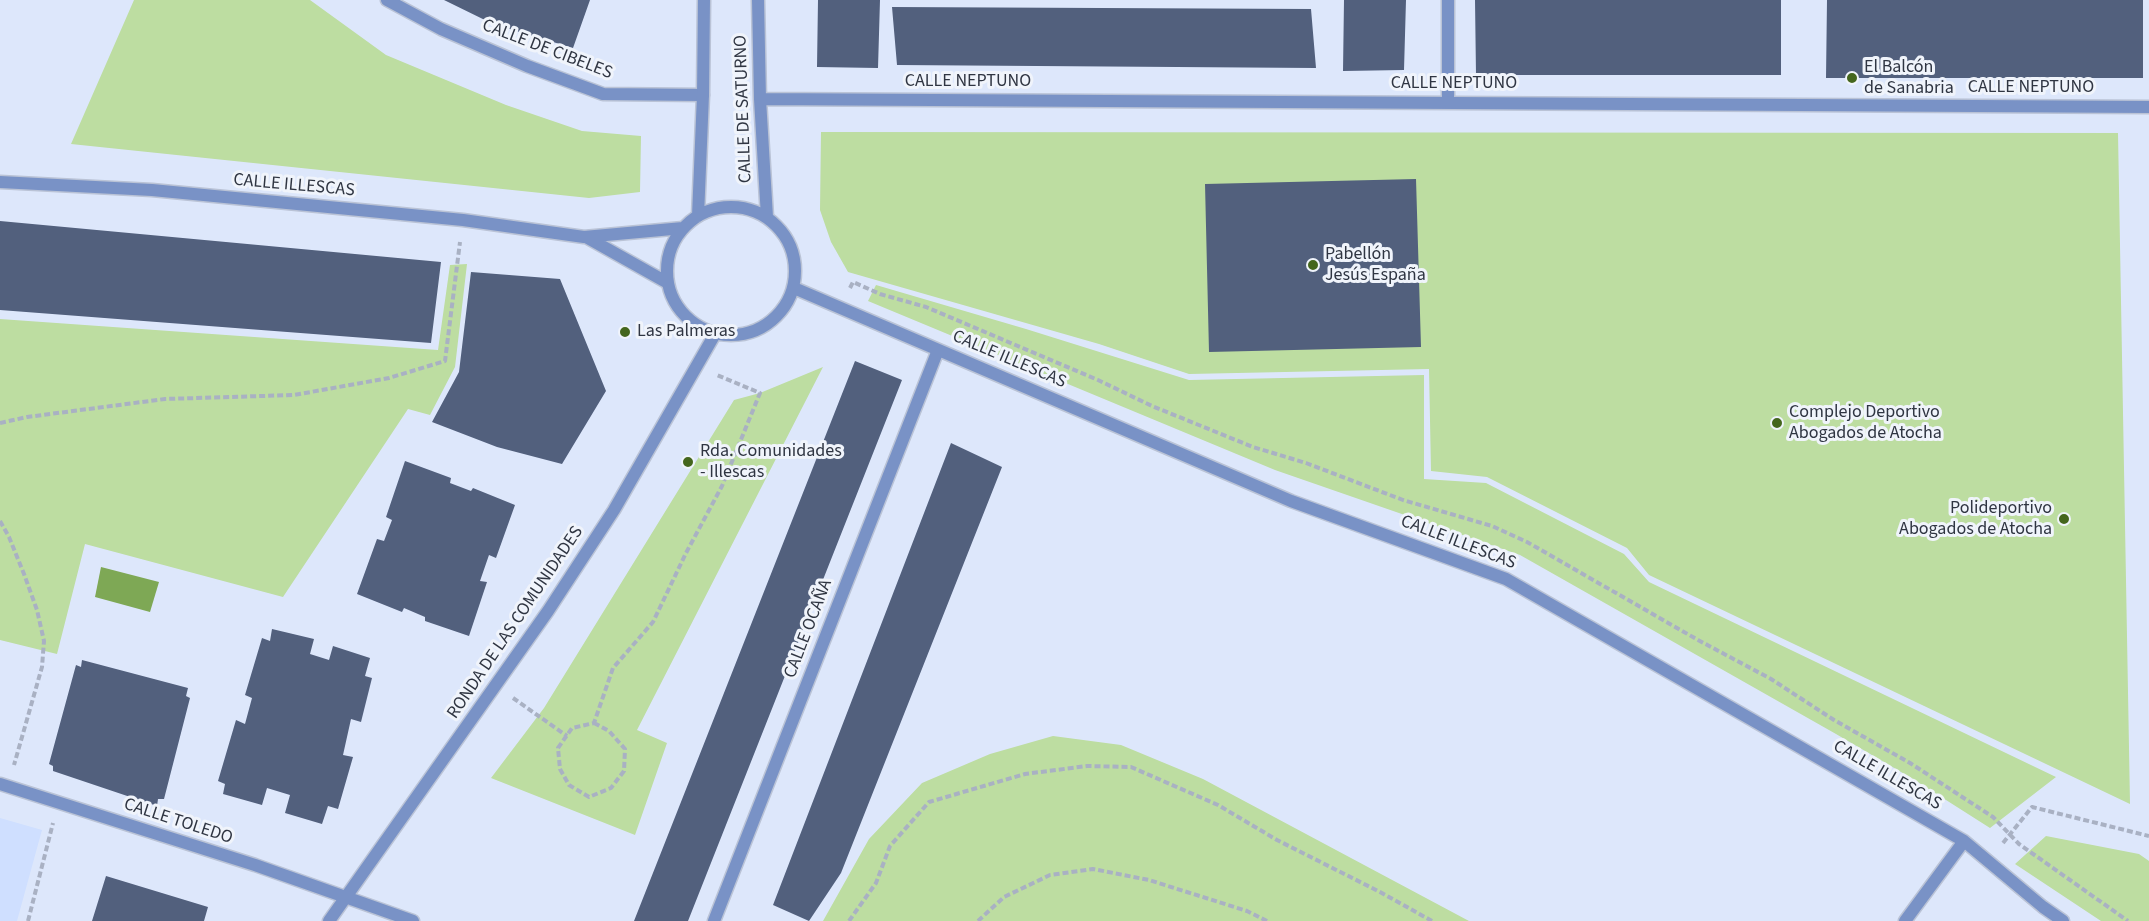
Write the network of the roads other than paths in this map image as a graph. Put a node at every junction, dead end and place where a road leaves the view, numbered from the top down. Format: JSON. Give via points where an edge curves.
{"nodes":[{"id":1,"x":387,"y":0,"type":"edge"},
{"id":2,"x":704,"y":0,"type":"edge"},
{"id":3,"x":758,"y":0,"type":"edge"},
{"id":4,"x":1448,"y":0,"type":"edge"},
{"id":5,"x":703,"y":95,"type":"junction"},
{"id":6,"x":760,"y":99,"type":"junction"},
{"id":7,"x":1448,"y":102,"type":"junction"},
{"id":8,"x":2149,"y":107,"type":"edge"},
{"id":9,"x":0,"y":182,"type":"edge"},
{"id":10,"x":698,"y":216,"type":"junction"},
{"id":11,"x":767,"y":217,"type":"junction"},
{"id":12,"x":683,"y":228,"type":"junction"},
{"id":13,"x":585,"y":237,"type":"junction"},
{"id":14,"x":668,"y":283,"type":"junction"},
{"id":15,"x":794,"y":288,"type":"junction"},
{"id":16,"x":715,"y":334,"type":"junction"},
{"id":17,"x":938,"y":350,"type":"junction"},
{"id":18,"x":4,"y":785,"type":"edge"},
{"id":19,"x":1965,"y":842,"type":"junction"},
{"id":20,"x":345,"y":897,"type":"junction"},
{"id":21,"x":329,"y":921,"type":"edge"},
{"id":22,"x":413,"y":921,"type":"edge"},
{"id":23,"x":714,"y":921,"type":"edge"},
{"id":24,"x":1905,"y":921,"type":"edge"},
{"id":25,"x":2063,"y":921,"type":"edge"}],
"edges":[{"from":1,"to":5,"type":"street","name":"CALLE DE CIBELES","via":[[441,29],[603,94]]},
{"from":2,"to":5,"type":"street","name":"CALLE DE SATURNO"},
{"from":3,"to":6,"type":"street","name":"CALLE DE SATURNO"},
{"from":4,"to":7,"type":"street"},
{"from":5,"to":10,"type":"street","name":"CALLE DE SATURNO"},
{"from":6,"to":7,"type":"street","name":"CALLE NEPTUNO"},
{"from":6,"to":11,"type":"street","name":"CALLE DE SATURNO"},
{"from":7,"to":8,"type":"street","name":"CALLE NEPTUNO"},
{"from":9,"to":13,"type":"street","name":"CALLE ILLESCAS","via":[[152,190],[463,220]]},
{"from":10,"to":11,"type":"street","via":[[731,206]]},
{"from":10,"to":12,"type":"street"},
{"from":11,"to":15,"type":"street","via":[[789,242],[796,265]]},
{"from":12,"to":13,"type":"street","name":"CALLE ILLESCAS"},
{"from":12,"to":14,"type":"street","via":[[669,252]]},
{"from":13,"to":14,"type":"street","name":"CALLE ILLESCAS"},
{"from":14,"to":16,"type":"street","via":[[685,316]]},
{"from":15,"to":16,"type":"street","via":[[783,310],[764,327],[741,335]]},
{"from":15,"to":17,"type":"street","name":"CALLE ILLESCAS"},
{"from":16,"to":20,"type":"street","name":"RONDA DE LAS COMUNIDADES","via":[[614,510],[548,611]]},
{"from":17,"to":19,"type":"street","name":"CALLE ILLESCAS","via":[[1291,501],[1506,579]]},
{"from":17,"to":23,"type":"street","name":"CALLE OCAÑA"},
{"from":18,"to":20,"type":"street","name":"CALLE TOLEDO"},
{"from":19,"to":24,"type":"street"},
{"from":19,"to":25,"type":"street","name":"CALLE ILLESCAS"},
{"from":20,"to":21,"type":"street","name":"RONDA DE LAS COMUNIDADES"},
{"from":20,"to":22,"type":"street","name":"CALLE TOLEDO"}]}
